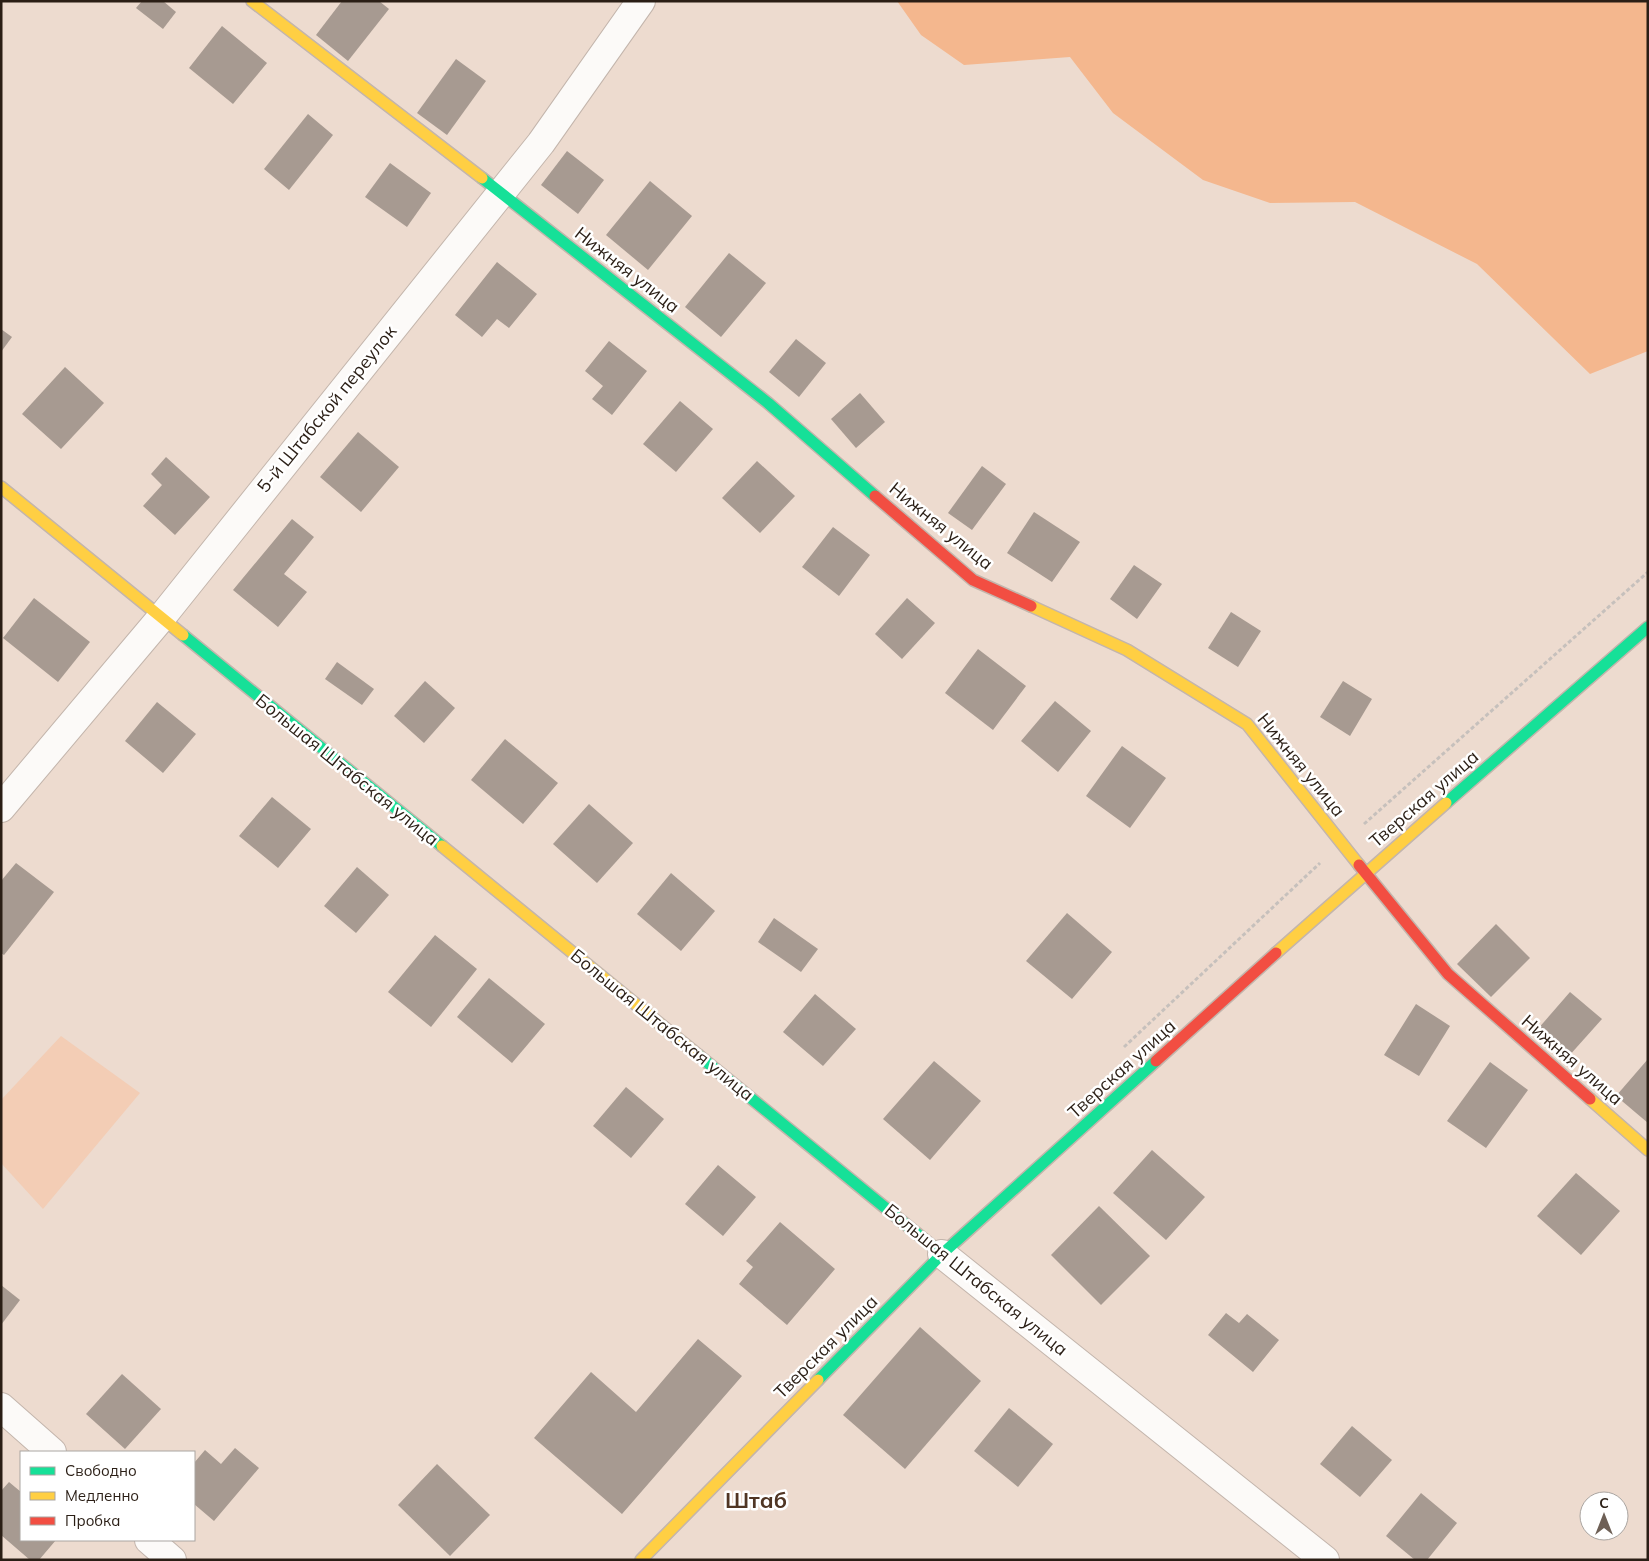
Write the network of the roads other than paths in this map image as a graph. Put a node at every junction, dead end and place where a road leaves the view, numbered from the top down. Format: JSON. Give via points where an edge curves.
{"nodes":[{"id":1,"x":252,"y":1,"type":"edge"},
{"id":2,"x":641,"y":1,"type":"edge"},
{"id":3,"x":501,"y":192,"type":"junction"},
{"id":4,"x":1,"y":487,"type":"edge"},
{"id":5,"x":161,"y":618,"type":"junction"},
{"id":6,"x":1648,"y":627,"type":"edge"},
{"id":7,"x":1,"y":808,"type":"edge"},
{"id":8,"x":1365,"y":873,"type":"junction"},
{"id":9,"x":1648,"y":1150,"type":"edge"},
{"id":10,"x":942,"y":1254,"type":"junction"},
{"id":11,"x":1,"y":1407,"type":"edge"},
{"id":12,"x":51,"y":1451,"type":"edge"},
{"id":13,"x":150,"y":1541,"type":"edge"},
{"id":14,"x":172,"y":1560,"type":"edge"},
{"id":15,"x":641,"y":1560,"type":"edge"},
{"id":16,"x":1325,"y":1560,"type":"edge"}],
"edges":[{"from":1,"to":3,"type":"main road","name":"Нижняя улица"},
{"from":2,"to":3,"type":"street","name":"5-й Штабской переулок","via":[[541,143]]},
{"from":3,"to":5,"type":"street","name":"5-й Штабской переулок"},
{"from":3,"to":8,"type":"main road","name":"Нижняя улица","via":[[768,403],[974,580],[1126,650],[1247,724]]},
{"from":4,"to":5,"type":"main road","name":"Большая Штабская улица"},
{"from":5,"to":7,"type":"street","name":"5-й Штабской переулок"},
{"from":5,"to":10,"type":"main road","name":"Большая Штабская улица"},
{"from":6,"to":8,"type":"main road","name":"Тверская улица"},
{"from":8,"to":9,"type":"main road","name":"Нижняя улица","via":[[1448,974]]},
{"from":8,"to":10,"type":"main road","name":"Тверская улица"},
{"from":10,"to":15,"type":"main road","name":"Тверская улица"},
{"from":10,"to":16,"type":"street","name":"Большая Штабская улица"},
{"from":11,"to":12,"type":"street"},
{"from":13,"to":14,"type":"street"}]}
